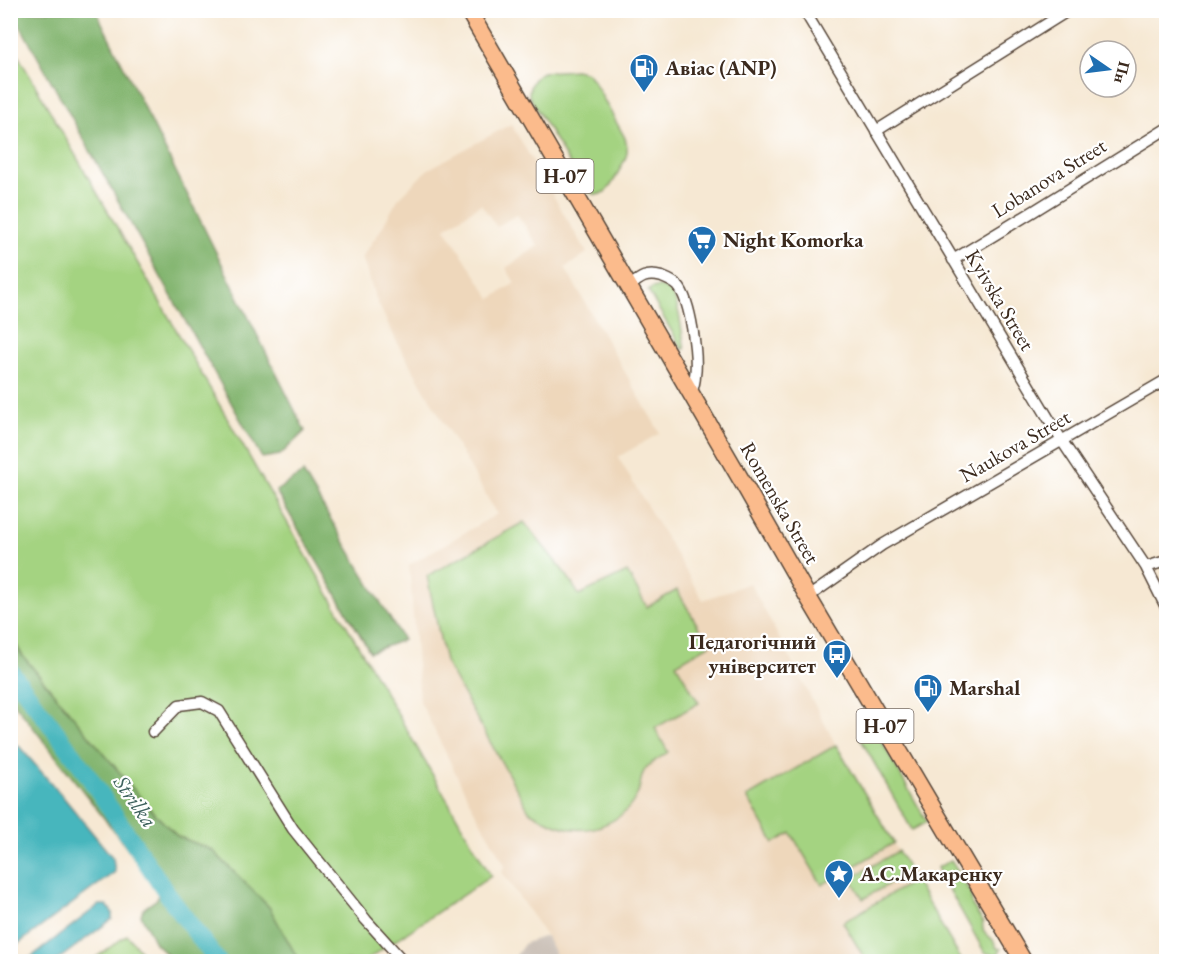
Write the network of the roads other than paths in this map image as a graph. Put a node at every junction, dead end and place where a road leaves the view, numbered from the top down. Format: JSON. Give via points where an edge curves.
{"nodes":[{"id":1,"x":468,"y":10,"type":"edge"},
{"id":2,"x":804,"y":10,"type":"edge"},
{"id":3,"x":1069,"y":10,"type":"edge"},
{"id":4,"x":1167,"y":129,"type":"edge"},
{"id":5,"x":876,"y":131,"type":"junction"},
{"id":6,"x":953,"y":260,"type":"junction"},
{"id":7,"x":629,"y":287,"type":"junction"},
{"id":8,"x":1167,"y":380,"type":"edge"},
{"id":9,"x":691,"y":394,"type":"junction"},
{"id":10,"x":1062,"y":441,"type":"junction"},
{"id":11,"x":1167,"y":561,"type":"edge"},
{"id":12,"x":1146,"y":567,"type":"junction"},
{"id":13,"x":808,"y":597,"type":"junction"},
{"id":14,"x":1167,"y":607,"type":"edge"},
{"id":15,"x":153,"y":732,"type":"dead end"},
{"id":16,"x":404,"y":962,"type":"edge"},
{"id":17,"x":1024,"y":962,"type":"edge"}],
"edges":[{"from":1,"to":7,"type":"main road","name":"Romenska Street","number":"Н-07"},
{"from":2,"to":5,"type":"street","name":"Kyivska Street"},
{"from":3,"to":5,"type":"street"},
{"from":4,"to":6,"type":"street","name":"Lobanova Street"},
{"from":5,"to":6,"type":"street","name":"Kyivska Street"},
{"from":6,"to":10,"type":"street","name":"Kyivska Street"},
{"from":7,"to":9,"type":"main road","name":"Romenska Street","number":"Н-07"},
{"from":7,"to":9,"type":"street","via":[[642,276],[666,279],[678,286],[694,338],[696,358]]},
{"from":8,"to":10,"type":"street","name":"Naukova Street"},
{"from":9,"to":13,"type":"main road","name":"Romenska Street","number":"Н-07"},
{"from":10,"to":12,"type":"street","name":"Kyivska Street"},
{"from":10,"to":13,"type":"street","name":"Naukova Street","via":[[882,544]]},
{"from":11,"to":12,"type":"street"},
{"from":12,"to":14,"type":"street","name":"Kyivska Street"},
{"from":13,"to":17,"type":"main road","name":"Romenska Street","number":"Н-07"},
{"from":15,"to":16,"type":"street","via":[[178,705],[202,702],[219,711],[292,829]]}]}
